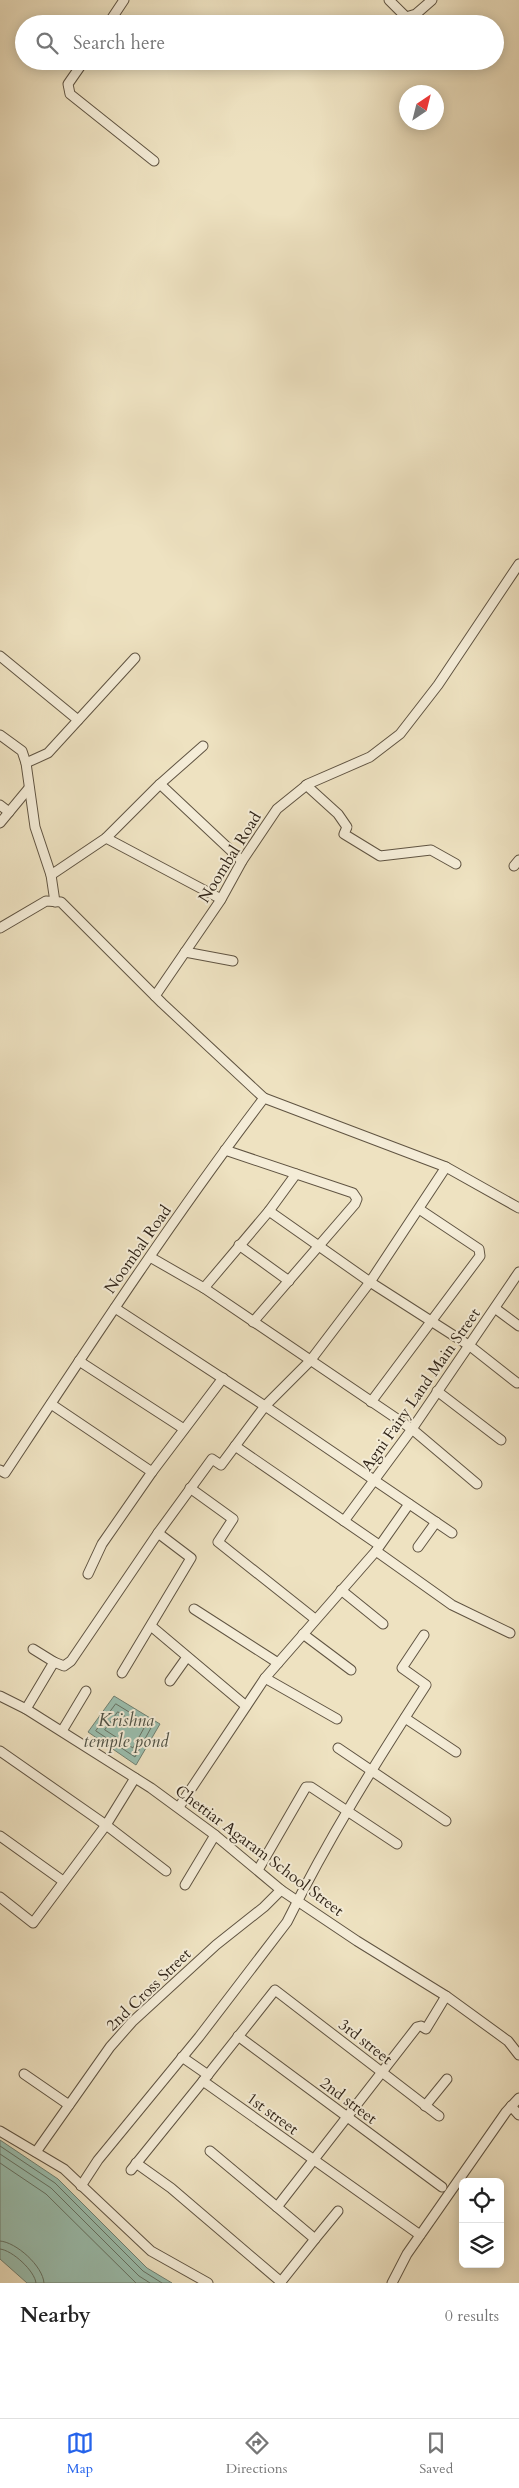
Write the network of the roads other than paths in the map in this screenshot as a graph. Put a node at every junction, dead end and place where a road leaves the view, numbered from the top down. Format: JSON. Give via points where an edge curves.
{"nodes":[{"id":1,"x":124,"y":0,"type":"edge"},
{"id":2,"x":389,"y":0,"type":"edge"},
{"id":3,"x":432,"y":0,"type":"edge"},
{"id":4,"x":114,"y":15,"type":"edge"},
{"id":5,"x":403,"y":15,"type":"edge"},
{"id":6,"x":414,"y":15,"type":"edge"},
{"id":7,"x":78,"y":70,"type":"edge"},
{"id":8,"x":154,"y":161,"type":"dead end"},
{"id":9,"x":519,"y":564,"type":"edge"},
{"id":10,"x":0,"y":656,"type":"edge"},
{"id":11,"x":135,"y":658,"type":"dead end"},
{"id":12,"x":78,"y":720,"type":"junction"},
{"id":13,"x":0,"y":735,"type":"edge"},
{"id":14,"x":203,"y":746,"type":"dead end"},
{"id":15,"x":26,"y":763,"type":"junction"},
{"id":16,"x":160,"y":784,"type":"junction"},
{"id":17,"x":306,"y":785,"type":"junction"},
{"id":18,"x":30,"y":788,"type":"junction"},
{"id":19,"x":0,"y":805,"type":"edge"},
{"id":20,"x":9,"y":812,"type":"junction"},
{"id":21,"x":0,"y":823,"type":"edge"},
{"id":22,"x":106,"y":838,"type":"junction"},
{"id":23,"x":242,"y":861,"type":"junction"},
{"id":24,"x":456,"y":864,"type":"dead end"},
{"id":25,"x":51,"y":875,"type":"junction"},
{"id":26,"x":222,"y":899,"type":"junction"},
{"id":27,"x":55,"y":902,"type":"junction"},
{"id":28,"x":0,"y":928,"type":"edge"},
{"id":29,"x":185,"y":952,"type":"junction"},
{"id":30,"x":233,"y":961,"type":"dead end"},
{"id":31,"x":155,"y":996,"type":"junction"},
{"id":32,"x":264,"y":1098,"type":"junction"},
{"id":33,"x":225,"y":1150,"type":"junction"},
{"id":34,"x":446,"y":1167,"type":"junction"},
{"id":35,"x":296,"y":1174,"type":"junction"},
{"id":36,"x":519,"y":1208,"type":"edge"},
{"id":37,"x":419,"y":1209,"type":"junction"},
{"id":38,"x":269,"y":1211,"type":"junction"},
{"id":39,"x":239,"y":1245,"type":"junction"},
{"id":40,"x":319,"y":1245,"type":"junction"},
{"id":41,"x":150,"y":1257,"type":"junction"},
{"id":42,"x":519,"y":1272,"type":"edge"},
{"id":43,"x":289,"y":1281,"type":"junction"},
{"id":44,"x":370,"y":1282,"type":"junction"},
{"id":45,"x":204,"y":1288,"type":"junction"},
{"id":46,"x":114,"y":1308,"type":"junction"},
{"id":47,"x":496,"y":1309,"type":"junction"},
{"id":48,"x":431,"y":1321,"type":"junction"},
{"id":49,"x":254,"y":1322,"type":"junction"},
{"id":50,"x":519,"y":1326,"type":"edge"},
{"id":51,"x":470,"y":1346,"type":"junction"},
{"id":52,"x":79,"y":1361,"type":"junction"},
{"id":53,"x":310,"y":1361,"type":"junction"},
{"id":54,"x":223,"y":1378,"type":"junction"},
{"id":55,"x":517,"y":1383,"type":"dead end"},
{"id":56,"x":437,"y":1391,"type":"junction"},
{"id":57,"x":371,"y":1402,"type":"junction"},
{"id":58,"x":51,"y":1404,"type":"junction"},
{"id":59,"x":265,"y":1406,"type":"junction"},
{"id":60,"x":184,"y":1429,"type":"junction"},
{"id":61,"x":412,"y":1429,"type":"junction"},
{"id":62,"x":502,"y":1440,"type":"dead end"},
{"id":63,"x":235,"y":1446,"type":"junction"},
{"id":64,"x":3,"y":1472,"type":"edge"},
{"id":65,"x":152,"y":1472,"type":"junction"},
{"id":66,"x":374,"y":1480,"type":"junction"},
{"id":67,"x":0,"y":1481,"type":"edge"},
{"id":68,"x":477,"y":1484,"type":"dead end"},
{"id":69,"x":190,"y":1488,"type":"junction"},
{"id":70,"x":409,"y":1504,"type":"junction"},
{"id":71,"x":344,"y":1520,"type":"junction"},
{"id":72,"x":436,"y":1522,"type":"junction"},
{"id":73,"x":158,"y":1533,"type":"junction"},
{"id":74,"x":452,"y":1533,"type":"dead end"},
{"id":75,"x":418,"y":1546,"type":"dead end"},
{"id":76,"x":378,"y":1548,"type":"junction"},
{"id":77,"x":88,"y":1574,"type":"dead end"},
{"id":78,"x":341,"y":1590,"type":"junction"},
{"id":79,"x":194,"y":1609,"type":"dead end"},
{"id":80,"x":315,"y":1620,"type":"junction"},
{"id":81,"x":383,"y":1624,"type":"dead end"},
{"id":82,"x":151,"y":1626,"type":"junction"},
{"id":83,"x":510,"y":1633,"type":"dead end"},
{"id":84,"x":303,"y":1634,"type":"junction"},
{"id":85,"x":424,"y":1635,"type":"dead end"},
{"id":86,"x":33,"y":1649,"type":"dead end"},
{"id":87,"x":187,"y":1657,"type":"junction"},
{"id":88,"x":54,"y":1662,"type":"junction"},
{"id":89,"x":278,"y":1663,"type":"junction"},
{"id":90,"x":351,"y":1670,"type":"dead end"},
{"id":91,"x":122,"y":1673,"type":"dead end"},
{"id":92,"x":265,"y":1678,"type":"junction"},
{"id":93,"x":170,"y":1681,"type":"dead end"},
{"id":94,"x":86,"y":1691,"type":"dead end"},
{"id":95,"x":0,"y":1696,"type":"edge"},
{"id":96,"x":246,"y":1706,"type":"junction"},
{"id":97,"x":26,"y":1709,"type":"junction"},
{"id":98,"x":405,"y":1718,"type":"junction"},
{"id":99,"x":337,"y":1719,"type":"dead end"},
{"id":100,"x":62,"y":1731,"type":"junction"},
{"id":101,"x":338,"y":1748,"type":"dead end"},
{"id":102,"x":0,"y":1750,"type":"edge"},
{"id":103,"x":456,"y":1752,"type":"dead end"},
{"id":104,"x":372,"y":1770,"type":"junction"},
{"id":105,"x":135,"y":1778,"type":"junction"},
{"id":106,"x":179,"y":1807,"type":"junction"},
{"id":107,"x":346,"y":1810,"type":"junction"},
{"id":108,"x":446,"y":1821,"type":"dead end"},
{"id":109,"x":106,"y":1825,"type":"junction"},
{"id":110,"x":215,"y":1835,"type":"junction"},
{"id":111,"x":0,"y":1836,"type":"edge"},
{"id":112,"x":397,"y":1844,"type":"dead end"},
{"id":113,"x":258,"y":1870,"type":"junction"},
{"id":114,"x":166,"y":1871,"type":"dead end"},
{"id":115,"x":63,"y":1881,"type":"junction"},
{"id":116,"x":185,"y":1885,"type":"dead end"},
{"id":117,"x":281,"y":1890,"type":"junction"},
{"id":118,"x":0,"y":1897,"type":"edge"},
{"id":119,"x":296,"y":1900,"type":"junction"},
{"id":120,"x":446,"y":1996,"type":"junction"},
{"id":121,"x":238,"y":2036,"type":"junction"},
{"id":122,"x":519,"y":2055,"type":"edge"},
{"id":123,"x":182,"y":2057,"type":"junction"},
{"id":124,"x":382,"y":2073,"type":"junction"},
{"id":125,"x":24,"y":2074,"type":"dead end"},
{"id":126,"x":206,"y":2078,"type":"junction"},
{"id":127,"x":447,"y":2079,"type":"dead end"},
{"id":128,"x":519,"y":2098,"type":"edge"},
{"id":129,"x":69,"y":2105,"type":"junction"},
{"id":130,"x":425,"y":2106,"type":"junction"},
{"id":131,"x":511,"y":2106,"type":"junction"},
{"id":132,"x":519,"y":2115,"type":"edge"},
{"id":133,"x":439,"y":2116,"type":"dead end"},
{"id":134,"x":347,"y":2118,"type":"junction"},
{"id":135,"x":0,"y":2131,"type":"edge"},
{"id":136,"x":210,"y":2151,"type":"dead end"},
{"id":137,"x":36,"y":2152,"type":"junction"},
{"id":138,"x":314,"y":2161,"type":"junction"},
{"id":139,"x":81,"y":2186,"type":"junction"},
{"id":140,"x":442,"y":2187,"type":"dead end"},
{"id":141,"x":277,"y":2207,"type":"junction"},
{"id":142,"x":338,"y":2211,"type":"dead end"},
{"id":143,"x":420,"y":2235,"type":"junction"},
{"id":144,"x":315,"y":2239,"type":"junction"},
{"id":145,"x":208,"y":2283,"type":"edge"},
{"id":146,"x":280,"y":2283,"type":"edge"},
{"id":147,"x":392,"y":2283,"type":"edge"}],
"edges":[{"from":1,"to":4,"type":"street"},
{"from":2,"to":5,"type":"street"},
{"from":3,"to":6,"type":"street"},
{"from":7,"to":8,"type":"street","via":[[68,84],[70,94]]},
{"from":9,"to":17,"type":"street","name":"Noombal Road","via":[[464,649],[411,722],[370,757]]},
{"from":10,"to":12,"type":"street"},
{"from":11,"to":12,"type":"street"},
{"from":12,"to":15,"type":"street","via":[[48,753]]},
{"from":13,"to":15,"type":"street","via":[[22,751]]},
{"from":14,"to":16,"type":"street"},
{"from":15,"to":18,"type":"street"},
{"from":16,"to":22,"type":"street"},
{"from":16,"to":23,"type":"street"},
{"from":17,"to":23,"type":"street","name":"Noombal Road","via":[[277,810]]},
{"from":17,"to":24,"type":"street","via":[[338,814],[347,827],[344,834],[380,856],[430,850]]},
{"from":18,"to":20,"type":"street"},
{"from":18,"to":25,"type":"street","via":[[35,827]]},
{"from":19,"to":20,"type":"street"},
{"from":20,"to":21,"type":"street"},
{"from":22,"to":25,"type":"street"},
{"from":22,"to":26,"type":"street"},
{"from":23,"to":26,"type":"street","name":"Noombal Road"},
{"from":25,"to":27,"type":"street"},
{"from":26,"to":29,"type":"street","name":"Noombal Road"},
{"from":27,"to":28,"type":"street","via":[[46,901]]},
{"from":27,"to":31,"type":"street","via":[[61,902]]},
{"from":29,"to":30,"type":"street"},
{"from":29,"to":31,"type":"street","name":"Noombal Road"},
{"from":31,"to":32,"type":"street"},
{"from":32,"to":33,"type":"street","name":"Noombal Road"},
{"from":32,"to":34,"type":"street"},
{"from":33,"to":35,"type":"street"},
{"from":33,"to":41,"type":"street","name":"Noombal Road"},
{"from":34,"to":36,"type":"street"},
{"from":34,"to":37,"type":"street"},
{"from":35,"to":38,"type":"street"},
{"from":35,"to":40,"type":"street","via":[[352,1194],[356,1199]]},
{"from":37,"to":44,"type":"street"},
{"from":37,"to":48,"type":"street","via":[[467,1239],[479,1249],[480,1256]]},
{"from":38,"to":39,"type":"street"},
{"from":38,"to":40,"type":"street"},
{"from":39,"to":43,"type":"street"},
{"from":39,"to":45,"type":"street"},
{"from":40,"to":43,"type":"street"},
{"from":40,"to":44,"type":"street"},
{"from":41,"to":45,"type":"street"},
{"from":41,"to":46,"type":"street","name":"Noombal Road"},
{"from":42,"to":47,"type":"street","name":"Agni Fairy Land Main Street"},
{"from":43,"to":49,"type":"street"},
{"from":44,"to":48,"type":"street"},
{"from":44,"to":53,"type":"street"},
{"from":45,"to":49,"type":"street"},
{"from":46,"to":52,"type":"street","name":"Noombal Road"},
{"from":46,"to":54,"type":"street"},
{"from":47,"to":50,"type":"street"},
{"from":47,"to":51,"type":"street","name":"Agni Fairy Land Main Street"},
{"from":48,"to":51,"type":"street"},
{"from":48,"to":57,"type":"street"},
{"from":49,"to":53,"type":"street"},
{"from":51,"to":55,"type":"street"},
{"from":51,"to":56,"type":"street","name":"Agni Fairy Land Main Street"},
{"from":52,"to":58,"type":"street","name":"Noombal Road"},
{"from":52,"to":60,"type":"street"},
{"from":53,"to":57,"type":"street"},
{"from":53,"to":59,"type":"street"},
{"from":54,"to":59,"type":"street"},
{"from":54,"to":60,"type":"street"},
{"from":56,"to":61,"type":"street","name":"Agni Fairy Land Main Street"},
{"from":56,"to":62,"type":"street"},
{"from":57,"to":61,"type":"street"},
{"from":58,"to":64,"type":"street","name":"Noombal Road"},
{"from":58,"to":65,"type":"street"},
{"from":59,"to":63,"type":"street"},
{"from":59,"to":66,"type":"street"},
{"from":60,"to":65,"type":"street"},
{"from":61,"to":66,"type":"street","name":"Agni Fairy Land Main Street"},
{"from":61,"to":68,"type":"street"},
{"from":63,"to":69,"type":"street","via":[[221,1464],[212,1459]]},
{"from":63,"to":71,"type":"street"},
{"from":64,"to":67,"type":"street","name":"Noombal Road"},
{"from":65,"to":77,"type":"street","via":[[102,1544]]},
{"from":66,"to":70,"type":"street"},
{"from":66,"to":71,"type":"street","name":"Agni Fairy Land Main Street"},
{"from":69,"to":73,"type":"street"},
{"from":69,"to":80,"type":"street","via":[[233,1519],[218,1542]]},
{"from":70,"to":72,"type":"street"},
{"from":70,"to":76,"type":"street"},
{"from":71,"to":76,"type":"street"},
{"from":72,"to":74,"type":"street"},
{"from":72,"to":75,"type":"street"},
{"from":73,"to":82,"type":"street","via":[[191,1558]]},
{"from":73,"to":88,"type":"street","via":[[71,1661],[64,1666]]},
{"from":76,"to":78,"type":"street"},
{"from":76,"to":83,"type":"street","via":[[452,1605]]},
{"from":78,"to":80,"type":"street"},
{"from":78,"to":81,"type":"street"},
{"from":79,"to":89,"type":"street"},
{"from":80,"to":84,"type":"street"},
{"from":82,"to":87,"type":"street"},
{"from":82,"to":91,"type":"street"},
{"from":84,"to":89,"type":"street"},
{"from":84,"to":90,"type":"street"},
{"from":85,"to":98,"type":"street","via":[[402,1668],[426,1685]]},
{"from":86,"to":88,"type":"street"},
{"from":87,"to":93,"type":"street"},
{"from":87,"to":96,"type":"street"},
{"from":88,"to":97,"type":"street"},
{"from":89,"to":92,"type":"street"},
{"from":92,"to":96,"type":"street"},
{"from":92,"to":99,"type":"street"},
{"from":94,"to":100,"type":"street"},
{"from":95,"to":97,"type":"street","name":"Chettiar Agaram School Street"},
{"from":96,"to":106,"type":"street"},
{"from":97,"to":100,"type":"street","name":"Chettiar Agaram School Street"},
{"from":98,"to":103,"type":"street"},
{"from":98,"to":104,"type":"street"},
{"from":100,"to":105,"type":"street","name":"Chettiar Agaram School Street"},
{"from":101,"to":104,"type":"street"},
{"from":102,"to":109,"type":"street"},
{"from":104,"to":107,"type":"street"},
{"from":104,"to":108,"type":"street"},
{"from":105,"to":106,"type":"street","name":"Chettiar Agaram School Street"},
{"from":105,"to":109,"type":"street"},
{"from":106,"to":110,"type":"street","name":"Chettiar Agaram School Street"},
{"from":107,"to":112,"type":"street"},
{"from":107,"to":113,"type":"street","via":[[306,1787]]},
{"from":107,"to":119,"type":"street"},
{"from":109,"to":114,"type":"street"},
{"from":109,"to":115,"type":"street"},
{"from":110,"to":113,"type":"street","name":"Chettiar Agaram School Street"},
{"from":110,"to":116,"type":"street"},
{"from":111,"to":115,"type":"street"},
{"from":113,"to":117,"type":"street","name":"Chettiar Agaram School Street"},
{"from":115,"to":118,"type":"street","via":[[33,1923]]},
{"from":117,"to":119,"type":"street","name":"Chettiar Agaram School Street"},
{"from":117,"to":129,"type":"street","name":"2nd Cross Street","via":[[132,2022]]},
{"from":119,"to":120,"type":"street","name":"Chettiar Agaram School Street"},
{"from":119,"to":123,"type":"street","via":[[287,1922]]},
{"from":120,"to":122,"type":"street","name":"Chettiar Agaram School Street","via":[[508,2041]]},
{"from":120,"to":124,"type":"street","via":[[426,2029],[417,2027]]},
{"from":121,"to":124,"type":"street","name":"3rd street","via":[[275,1990]]},
{"from":121,"to":126,"type":"street"},
{"from":121,"to":134,"type":"street","name":"2nd street"},
{"from":123,"to":126,"type":"street","name":"1st street"},
{"from":123,"to":139,"type":"street","via":[[122,2129]]},
{"from":124,"to":130,"type":"street","name":"3rd street"},
{"from":124,"to":134,"type":"street"},
{"from":125,"to":129,"type":"street"},
{"from":126,"to":138,"type":"street","name":"1st street"},
{"from":126,"to":146,"type":"street","via":[[134,2166],[171,2188]]},
{"from":127,"to":130,"type":"street"},
{"from":128,"to":131,"type":"street"},
{"from":129,"to":137,"type":"street","name":"2nd Cross Street"},
{"from":130,"to":133,"type":"street","name":"3rd street"},
{"from":131,"to":132,"type":"street"},
{"from":131,"to":143,"type":"street"},
{"from":134,"to":138,"type":"street"},
{"from":134,"to":140,"type":"street","name":"2nd street"},
{"from":135,"to":137,"type":"street"},
{"from":136,"to":141,"type":"street"},
{"from":137,"to":139,"type":"street","via":[[64,2169]]},
{"from":138,"to":141,"type":"street"},
{"from":138,"to":143,"type":"street","name":"1st street"},
{"from":139,"to":145,"type":"street","via":[[151,2251]]},
{"from":141,"to":144,"type":"street"},
{"from":142,"to":144,"type":"street"},
{"from":143,"to":147,"type":"street"},
{"from":144,"to":146,"type":"street"}]}
